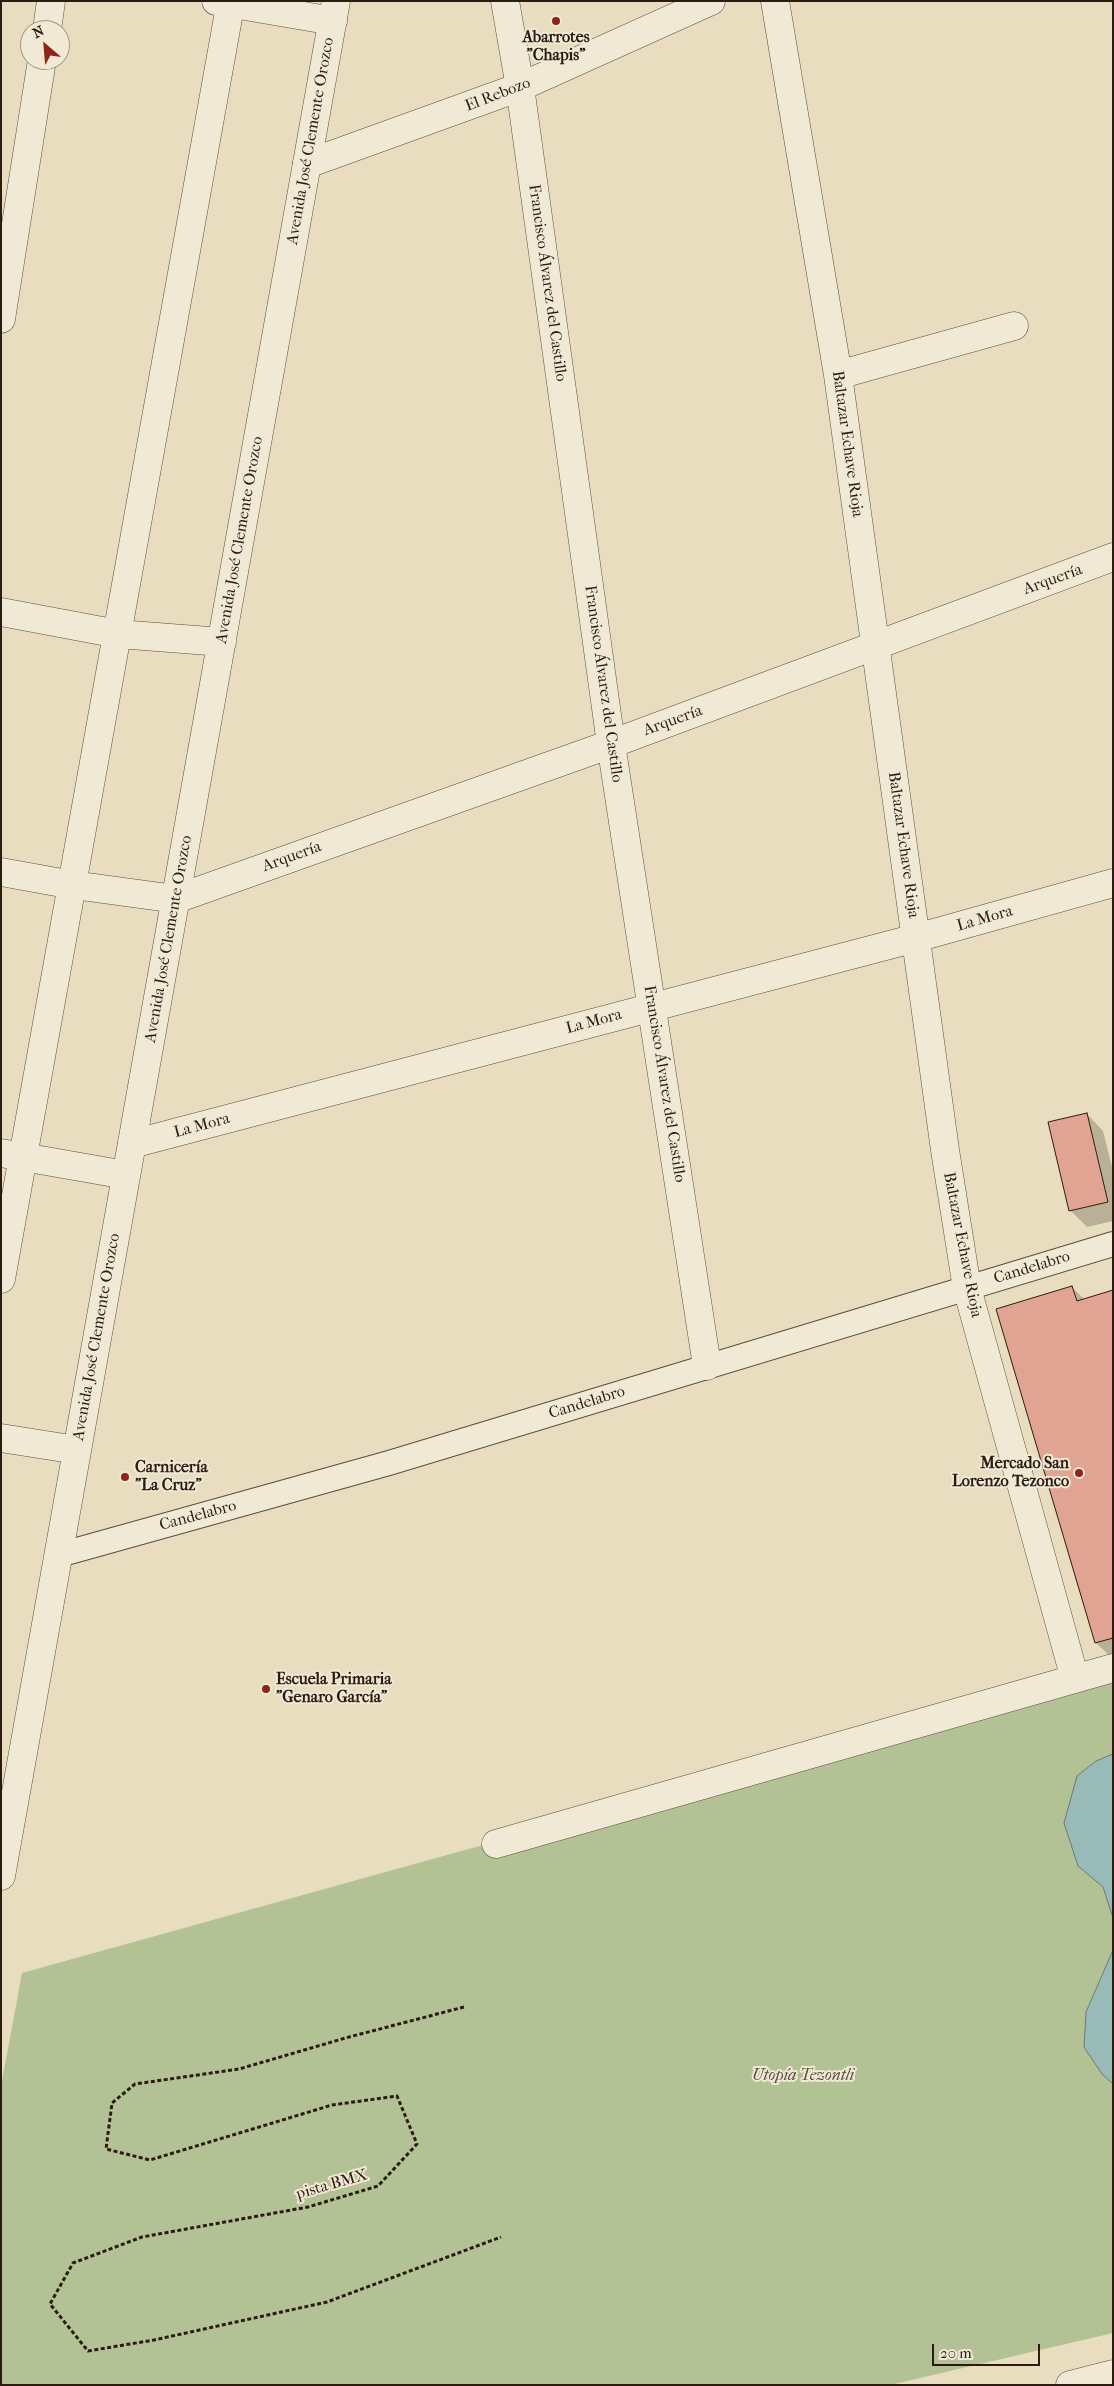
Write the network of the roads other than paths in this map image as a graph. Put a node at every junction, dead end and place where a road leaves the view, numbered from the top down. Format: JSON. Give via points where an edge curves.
{"nodes":[{"id":1,"x":51,"y":1,"type":"edge"},
{"id":2,"x":505,"y":1,"type":"edge"},
{"id":3,"x":711,"y":1,"type":"edge"},
{"id":4,"x":775,"y":1,"type":"edge"},
{"id":5,"x":226,"y":2,"type":"edge"},
{"id":6,"x":334,"y":11,"type":"edge"},
{"id":7,"x":48,"y":20,"type":"edge"},
{"id":8,"x":40,"y":70,"type":"edge"},
{"id":9,"x":520,"y":87,"type":"junction"},
{"id":10,"x":307,"y":164,"type":"junction"},
{"id":11,"x":1,"y":319,"type":"edge"},
{"id":12,"x":1014,"y":326,"type":"dead end"},
{"id":13,"x":838,"y":375,"type":"junction"},
{"id":14,"x":1113,"y":558,"type":"edge"},
{"id":15,"x":1,"y":612,"type":"edge"},
{"id":16,"x":118,"y":634,"type":"junction"},
{"id":17,"x":222,"y":642,"type":"junction"},
{"id":18,"x":876,"y":646,"type":"junction"},
{"id":19,"x":612,"y":744,"type":"junction"},
{"id":20,"x":1,"y":872,"type":"edge"},
{"id":21,"x":1113,"y":883,"type":"edge"},
{"id":22,"x":73,"y":885,"type":"junction"},
{"id":23,"x":176,"y":899,"type":"junction"},
{"id":24,"x":916,"y":938,"type":"junction"},
{"id":25,"x":652,"y":1006,"type":"junction"},
{"id":26,"x":132,"y":1144,"type":"junction"},
{"id":27,"x":12,"y":1155,"type":"edge"},
{"id":28,"x":126,"y":1175,"type":"junction"},
{"id":29,"x":1113,"y":1244,"type":"edge"},
{"id":30,"x":1,"y":1279,"type":"edge"},
{"id":31,"x":967,"y":1288,"type":"junction"},
{"id":32,"x":707,"y":1366,"type":"junction"},
{"id":33,"x":1,"y":1438,"type":"edge"},
{"id":34,"x":77,"y":1450,"type":"junction"},
{"id":35,"x":59,"y":1555,"type":"junction"},
{"id":36,"x":1113,"y":1668,"type":"edge"},
{"id":37,"x":1075,"y":1679,"type":"junction"},
{"id":38,"x":496,"y":1844,"type":"dead end"},
{"id":39,"x":1,"y":1876,"type":"edge"},
{"id":40,"x":1103,"y":2379,"type":"edge"},
{"id":41,"x":1070,"y":2385,"type":"edge"}],
"edges":[{"from":1,"to":7,"type":"street"},
{"from":2,"to":9,"type":"street","name":"Francisco Álvarez del Castillo"},
{"from":3,"to":9,"type":"street","name":"El Rebozo"},
{"from":4,"to":13,"type":"street","name":"Baltazar Echave Rioja"},
{"from":5,"to":6,"type":"street"},
{"from":5,"to":16,"type":"street"},
{"from":6,"to":10,"type":"street","name":"Avenida José Clemente Orozco"},
{"from":8,"to":11,"type":"street"},
{"from":9,"to":10,"type":"street","name":"El Rebozo"},
{"from":9,"to":19,"type":"street","name":"Francisco Álvarez del Castillo"},
{"from":10,"to":17,"type":"street","name":"Avenida José Clemente Orozco"},
{"from":12,"to":13,"type":"street"},
{"from":13,"to":18,"type":"street","name":"Baltazar Echave Rioja"},
{"from":14,"to":18,"type":"street","name":"Arquería"},
{"from":15,"to":16,"type":"street"},
{"from":16,"to":17,"type":"street"},
{"from":16,"to":22,"type":"street"},
{"from":17,"to":23,"type":"street","name":"Avenida José Clemente Orozco"},
{"from":18,"to":19,"type":"street","name":"Arquería"},
{"from":18,"to":24,"type":"street","name":"Baltazar Echave Rioja"},
{"from":19,"to":23,"type":"street","name":"Arquería"},
{"from":19,"to":25,"type":"street","name":"Francisco Álvarez del Castillo"},
{"from":20,"to":22,"type":"street"},
{"from":21,"to":24,"type":"street","name":"La Mora"},
{"from":22,"to":23,"type":"street"},
{"from":22,"to":27,"type":"street"},
{"from":23,"to":26,"type":"street","name":"Avenida José Clemente Orozco"},
{"from":24,"to":25,"type":"street","name":"La Mora"},
{"from":24,"to":31,"type":"street","name":"Baltazar Echave Rioja"},
{"from":25,"to":26,"type":"street","name":"La Mora"},
{"from":25,"to":32,"type":"street","name":"Francisco Álvarez del Castillo"},
{"from":26,"to":28,"type":"street","name":"Avenida José Clemente Orozco"},
{"from":27,"to":28,"type":"street"},
{"from":27,"to":30,"type":"street"},
{"from":28,"to":34,"type":"street","name":"Avenida José Clemente Orozco"},
{"from":29,"to":31,"type":"street","name":"Candelabro"},
{"from":31,"to":32,"type":"street","name":"Candelabro"},
{"from":31,"to":37,"type":"street","name":"Baltazar Echave Rioja"},
{"from":32,"to":35,"type":"street","name":"Candelabro","via":[[389,1463]]},
{"from":33,"to":34,"type":"street"},
{"from":34,"to":35,"type":"street","name":"Avenida José Clemente Orozco"},
{"from":35,"to":39,"type":"street","name":"Avenida José Clemente Orozco"},
{"from":36,"to":37,"type":"street"},
{"from":37,"to":38,"type":"street"},
{"from":40,"to":41,"type":"street"}]}
